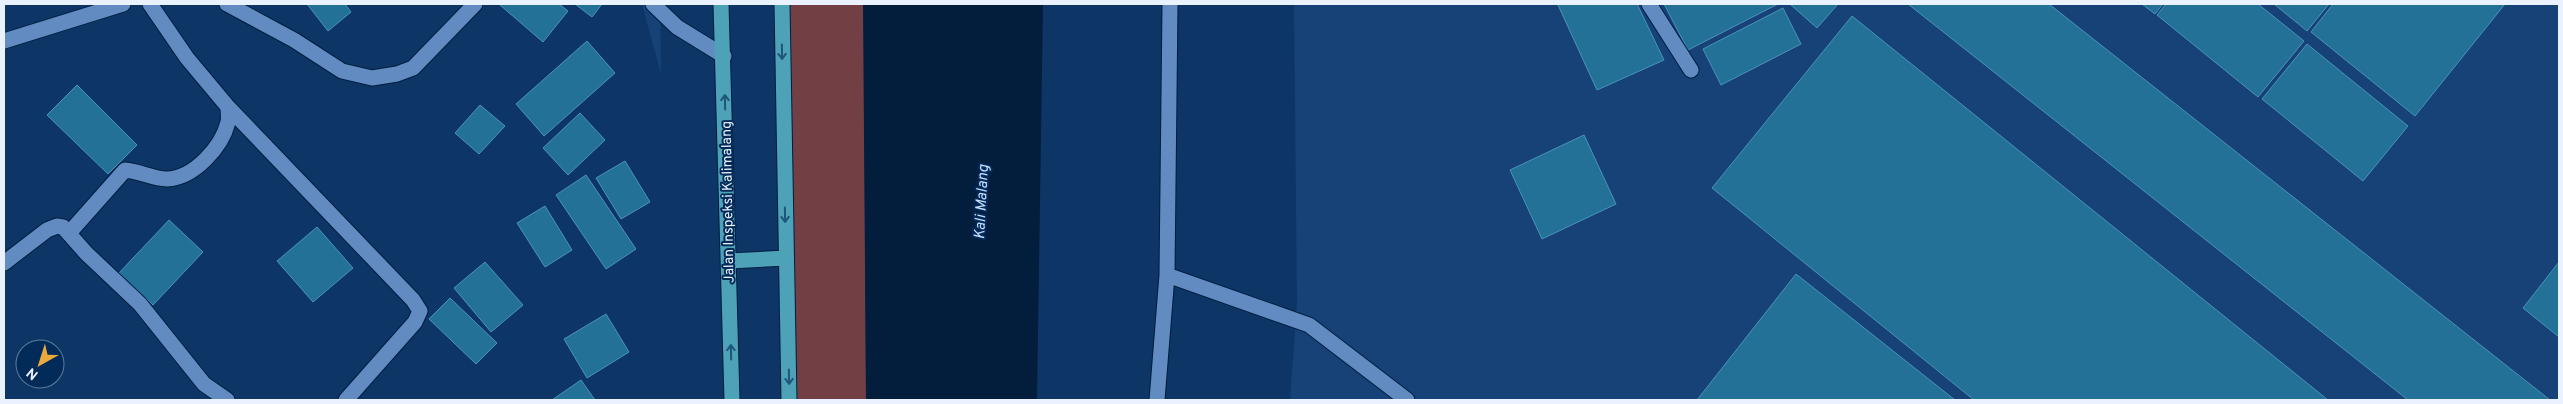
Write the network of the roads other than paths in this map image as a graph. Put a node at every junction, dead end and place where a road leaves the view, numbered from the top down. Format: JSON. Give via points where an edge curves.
{"nodes":[{"id":1,"x":123,"y":4,"type":"edge"},
{"id":2,"x":150,"y":4,"type":"edge"},
{"id":3,"x":227,"y":4,"type":"edge"},
{"id":4,"x":475,"y":4,"type":"edge"},
{"id":5,"x":653,"y":4,"type":"edge"},
{"id":6,"x":721,"y":4,"type":"edge"},
{"id":7,"x":782,"y":4,"type":"edge"},
{"id":8,"x":1170,"y":4,"type":"edge"},
{"id":9,"x":1649,"y":4,"type":"edge"},
{"id":10,"x":4,"y":41,"type":"edge"},
{"id":11,"x":724,"y":56,"type":"junction"},
{"id":12,"x":1691,"y":70,"type":"dead end"},
{"id":13,"x":228,"y":107,"type":"junction"},
{"id":14,"x":70,"y":232,"type":"junction"},
{"id":15,"x":786,"y":258,"type":"junction"},
{"id":16,"x":729,"y":261,"type":"junction"},
{"id":17,"x":4,"y":263,"type":"edge"},
{"id":18,"x":1167,"y":275,"type":"junction"},
{"id":19,"x":227,"y":400,"type":"edge"},
{"id":20,"x":346,"y":400,"type":"edge"},
{"id":21,"x":732,"y":400,"type":"edge"},
{"id":22,"x":789,"y":400,"type":"edge"},
{"id":23,"x":1157,"y":400,"type":"edge"},
{"id":24,"x":1407,"y":400,"type":"edge"}],
"edges":[{"from":1,"to":10,"type":"street"},
{"from":2,"to":13,"type":"street","via":[[187,58]]},
{"from":3,"to":4,"type":"street","via":[[294,40],[342,71],[372,78],[413,68]]},
{"from":5,"to":11,"type":"street","via":[[677,27]]},
{"from":6,"to":11,"type":"main road","name":"Jalan Inspeksi Kalimalang"},
{"from":7,"to":15,"type":"main road","one_way":true},
{"from":8,"to":18,"type":"street"},
{"from":9,"to":12,"type":"street"},
{"from":16,"to":11,"type":"main road","name":"Jalan Inspeksi Kalimalang","one_way":true},
{"from":13,"to":14,"type":"street","via":[[228,121],[222,136],[198,166],[166,179],[125,170]]},
{"from":13,"to":20,"type":"street","via":[[413,300],[420,312]]},
{"from":14,"to":17,"type":"street","via":[[57,226],[47,230]]},
{"from":14,"to":19,"type":"street","via":[[86,254],[140,304],[204,384]]},
{"from":15,"to":16,"type":"main road"},
{"from":15,"to":22,"type":"main road","one_way":true},
{"from":21,"to":16,"type":"main road","name":"Jalan Inspeksi Kalimalang","one_way":true},
{"from":18,"to":23,"type":"street"},
{"from":18,"to":24,"type":"street","via":[[1309,325]]}]}
